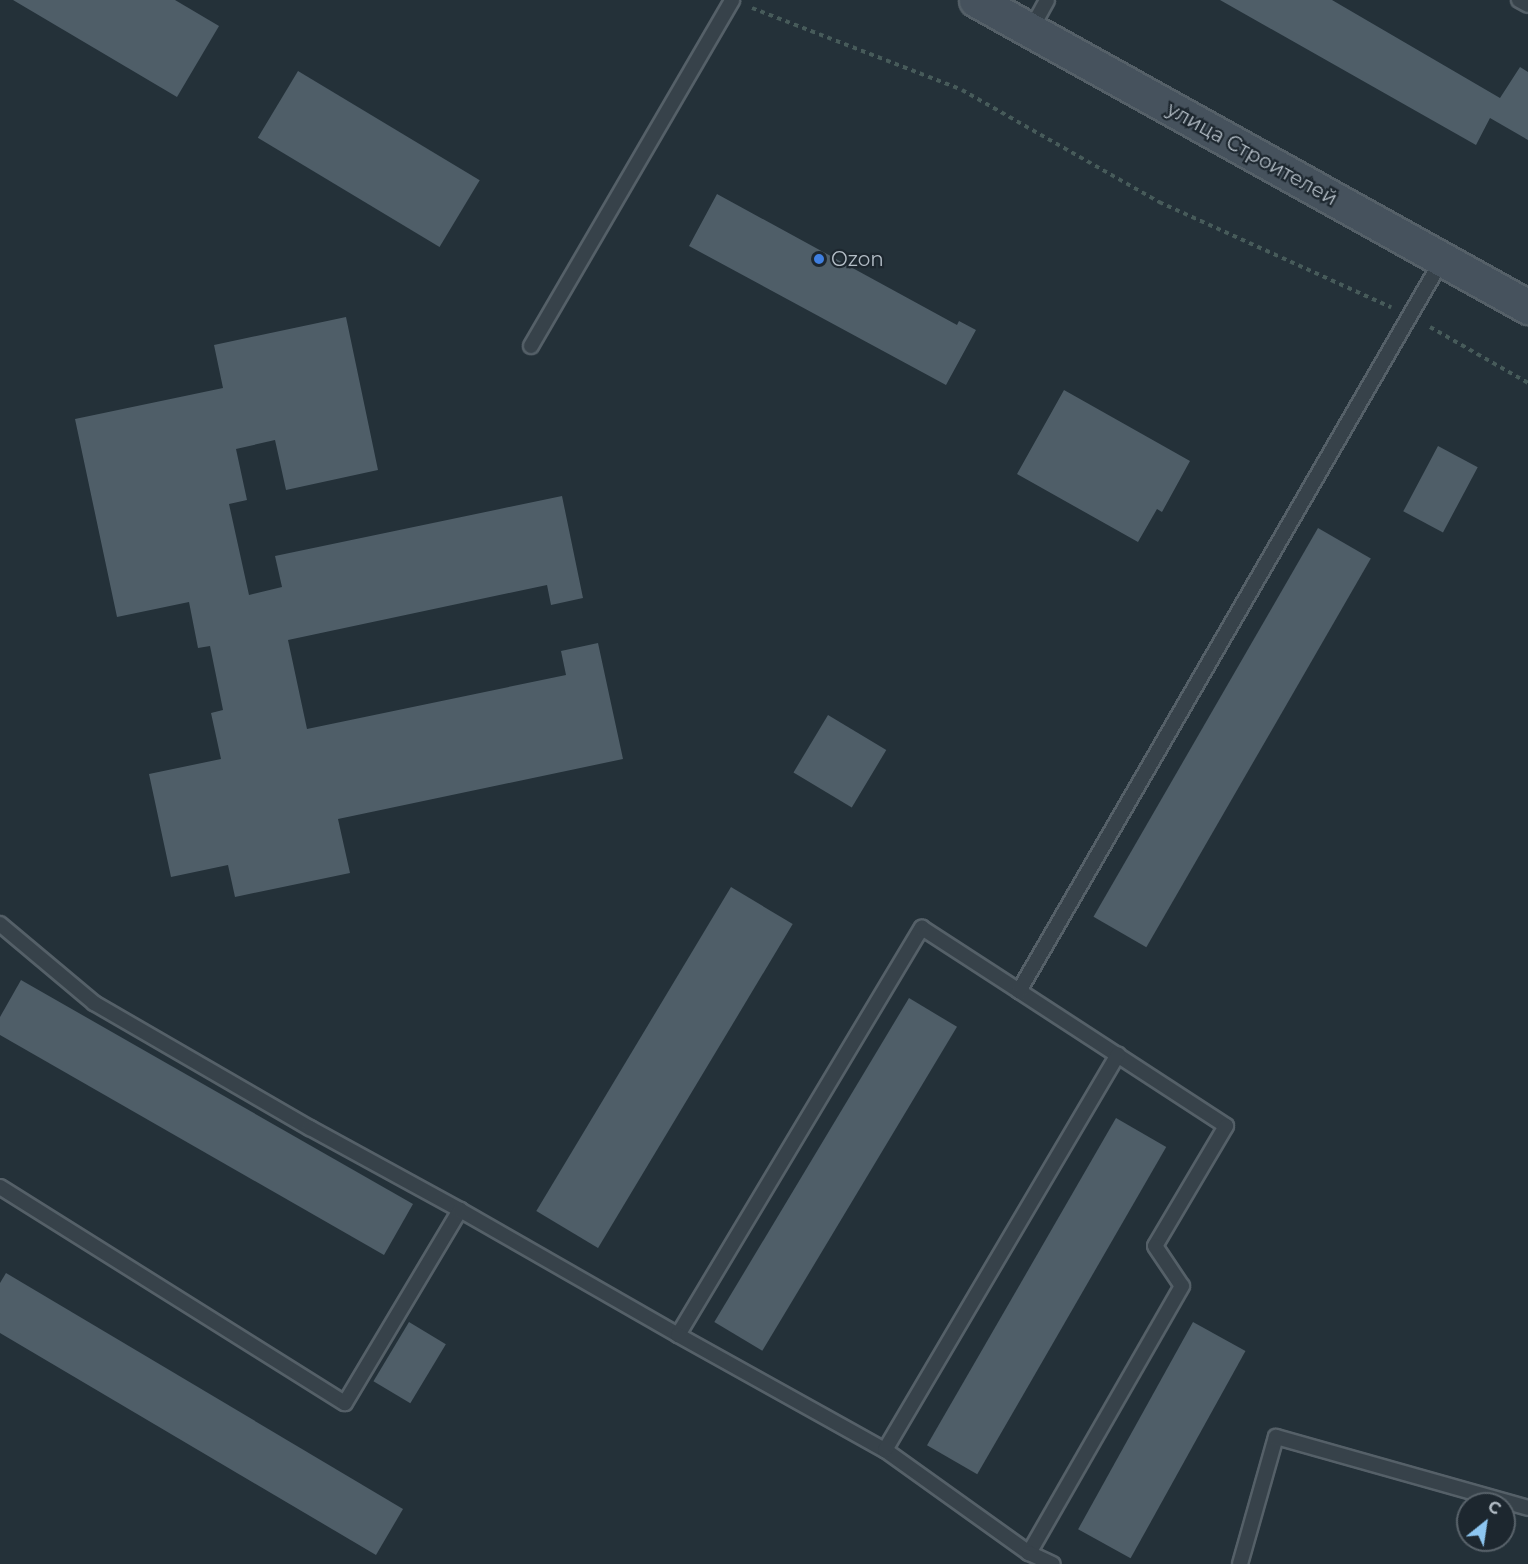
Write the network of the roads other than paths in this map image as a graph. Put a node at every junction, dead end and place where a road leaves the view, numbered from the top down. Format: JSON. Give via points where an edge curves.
{"nodes":[{"id":1,"x":976,"y":0,"type":"edge"},
{"id":2,"x":1047,"y":0,"type":"edge"},
{"id":3,"x":1519,"y":0,"type":"edge"},
{"id":4,"x":737,"y":2,"type":"edge"},
{"id":5,"x":1528,"y":5,"type":"edge"},
{"id":6,"x":1030,"y":31,"type":"junction"},
{"id":7,"x":1442,"y":260,"type":"junction"},
{"id":8,"x":1528,"y":307,"type":"edge"},
{"id":9,"x":531,"y":346,"type":"dead end"},
{"id":10,"x":0,"y":924,"type":"edge"},
{"id":11,"x":1019,"y":991,"type":"junction"},
{"id":12,"x":1118,"y":1055,"type":"junction"},
{"id":13,"x":0,"y":1187,"type":"edge"},
{"id":14,"x":460,"y":1210,"type":"junction"},
{"id":15,"x":678,"y":1335,"type":"junction"},
{"id":16,"x":885,"y":1450,"type":"junction"},
{"id":17,"x":1528,"y":1508,"type":"edge"},
{"id":18,"x":1029,"y":1553,"type":"junction"},
{"id":19,"x":1053,"y":1564,"type":"edge"},
{"id":20,"x":1240,"y":1564,"type":"edge"}],
"edges":[{"from":1,"to":6,"type":"main road","name":"улица Строителей"},
{"from":2,"to":6,"type":"lane"},
{"from":3,"to":5,"type":"lane"},
{"from":4,"to":9,"type":"lane"},
{"from":6,"to":7,"type":"main road","name":"улица Строителей"},
{"from":7,"to":8,"type":"main road","name":"улица Строителей"},
{"from":7,"to":11,"type":"lane"},
{"from":10,"to":14,"type":"lane","via":[[94,1003]]},
{"from":11,"to":12,"type":"lane"},
{"from":11,"to":15,"type":"lane","via":[[922,928]]},
{"from":12,"to":16,"type":"lane"},
{"from":12,"to":18,"type":"lane","via":[[1226,1126],[1155,1246],[1182,1286]]},
{"from":13,"to":14,"type":"lane","via":[[345,1403]]},
{"from":14,"to":15,"type":"lane"},
{"from":15,"to":16,"type":"lane"},
{"from":16,"to":18,"type":"lane"},
{"from":17,"to":20,"type":"lane","via":[[1276,1437]]},
{"from":18,"to":19,"type":"lane"}]}
